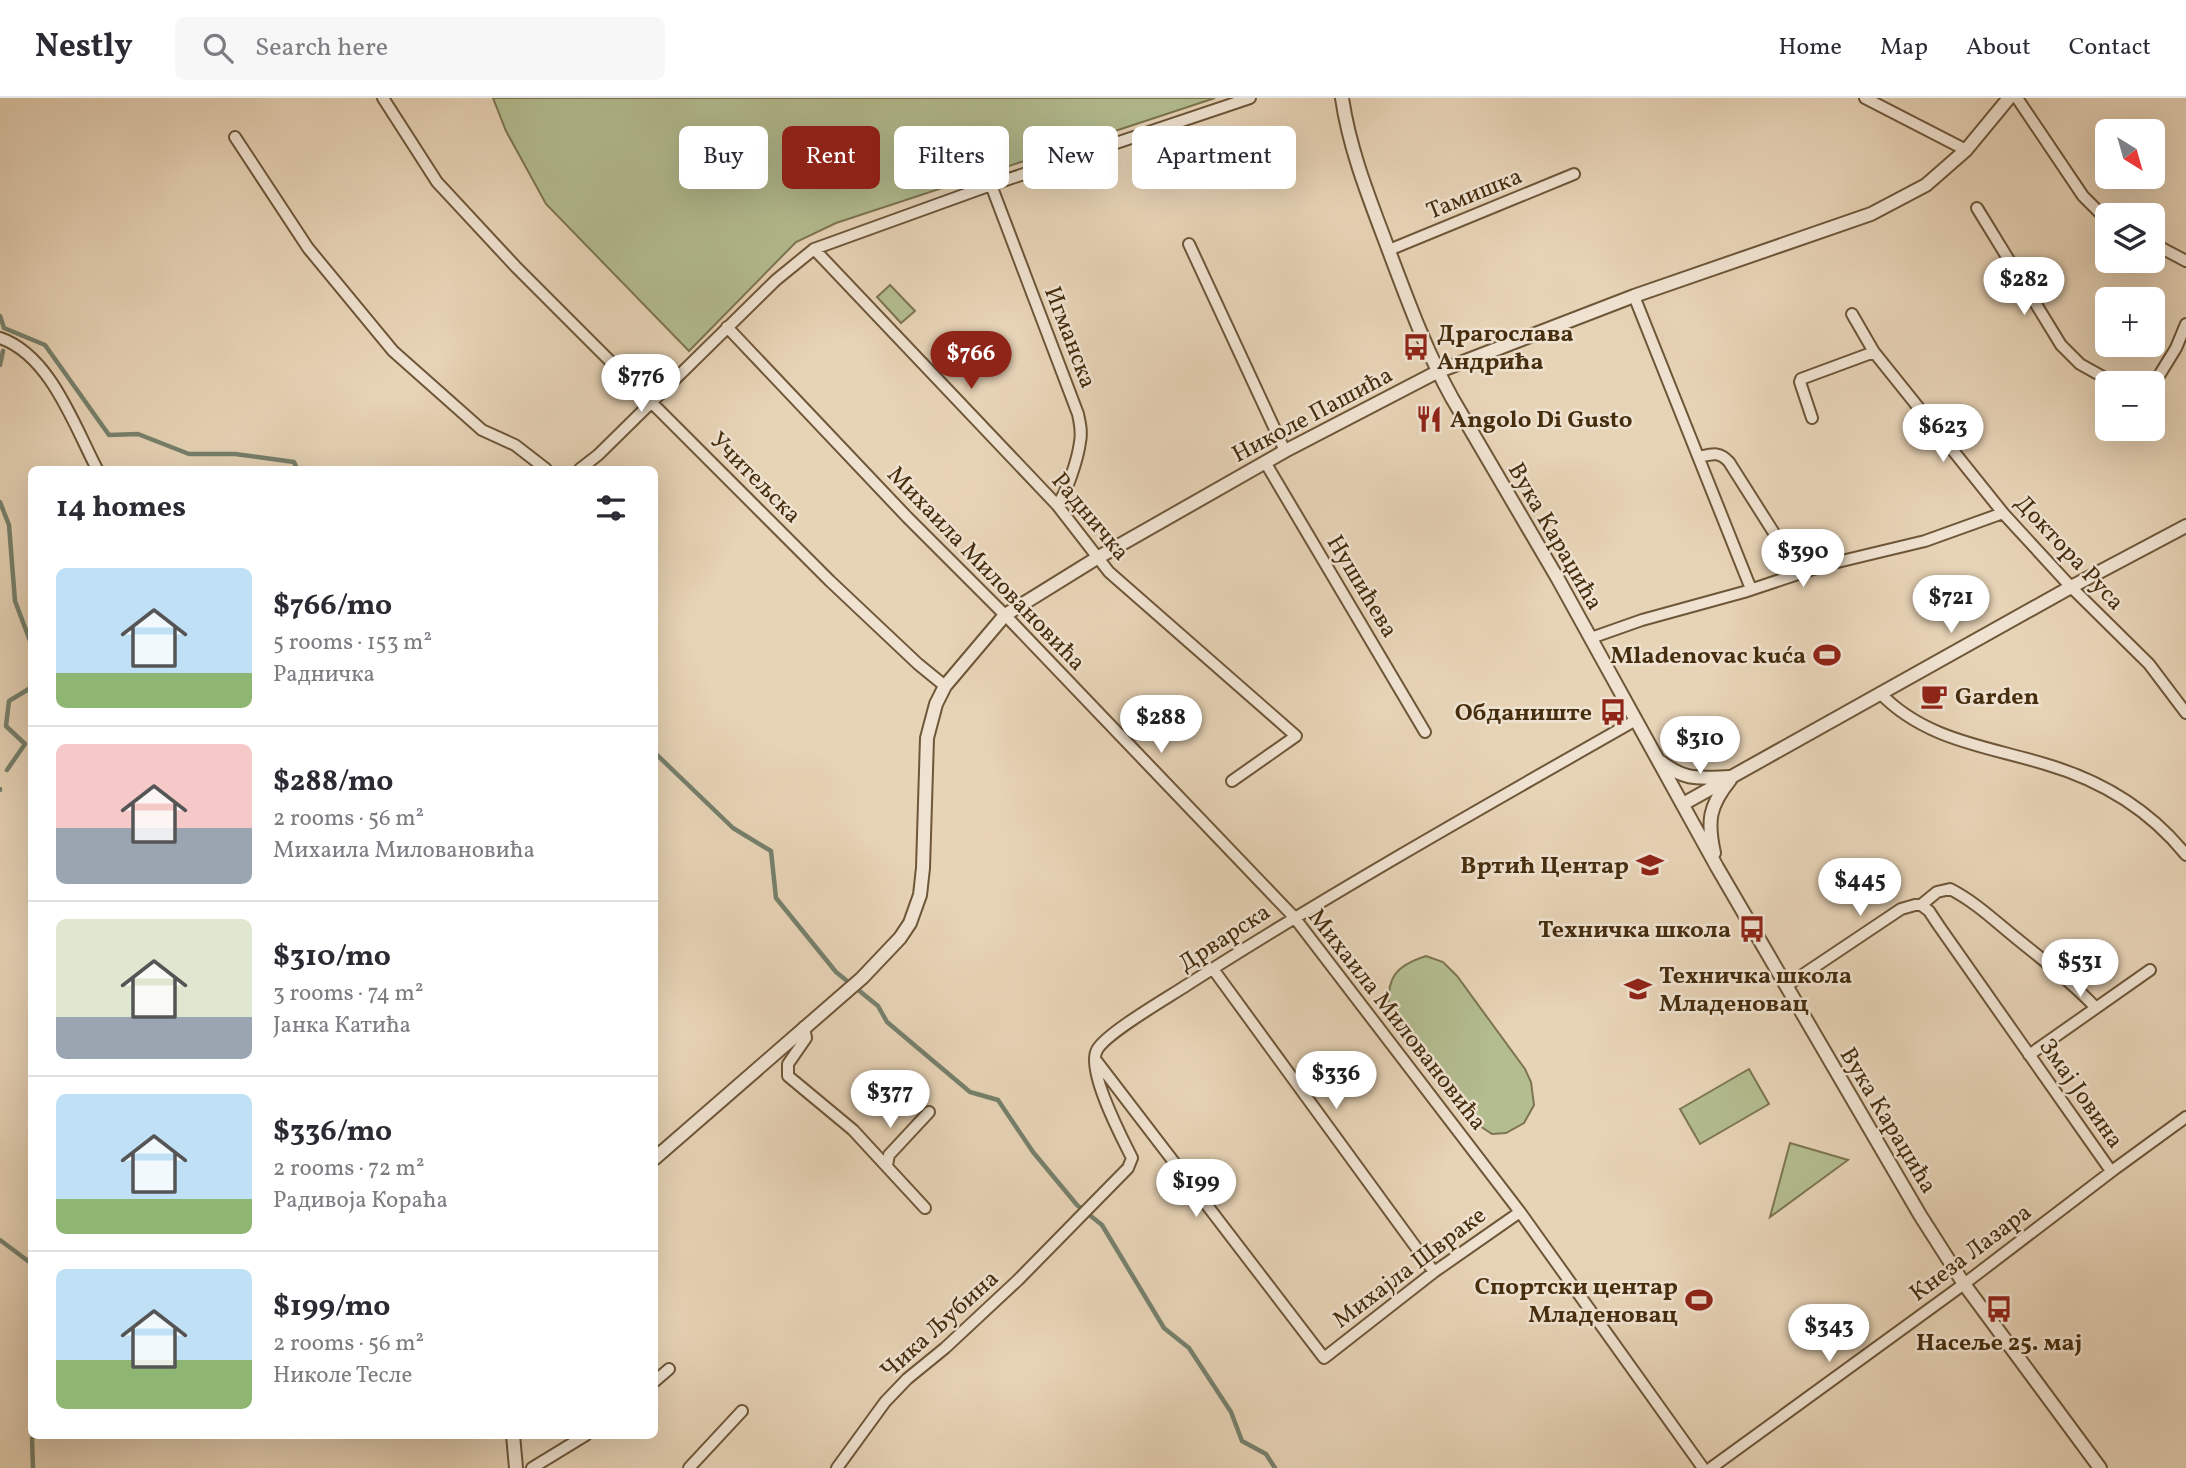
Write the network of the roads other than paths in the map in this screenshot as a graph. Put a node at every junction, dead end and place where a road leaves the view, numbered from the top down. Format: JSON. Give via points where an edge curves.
{"nodes":[{"id":1,"x":383,"y":98,"type":"edge"},
{"id":2,"x":1250,"y":98,"type":"edge"},
{"id":3,"x":1342,"y":98,"type":"edge"},
{"id":4,"x":1866,"y":98,"type":"edge"},
{"id":5,"x":2009,"y":98,"type":"edge"},
{"id":6,"x":2017,"y":98,"type":"edge"},
{"id":7,"x":235,"y":137,"type":"dead end"},
{"id":8,"x":1966,"y":150,"type":"junction"},
{"id":9,"x":1574,"y":174,"type":"dead end"},
{"id":10,"x":1009,"y":179,"type":"edge"},
{"id":11,"x":979,"y":189,"type":"edge"},
{"id":12,"x":992,"y":189,"type":"edge"},
{"id":13,"x":1977,"y":208,"type":"dead end"},
{"id":14,"x":2095,"y":208,"type":"edge"},
{"id":15,"x":1189,"y":244,"type":"dead end"},
{"id":16,"x":814,"y":249,"type":"junction"},
{"id":17,"x":1389,"y":250,"type":"junction"},
{"id":18,"x":2165,"y":250,"type":"edge"},
{"id":19,"x":2186,"y":261,"type":"edge"},
{"id":20,"x":1634,"y":296,"type":"junction"},
{"id":21,"x":1852,"y":314,"type":"dead end"},
{"id":22,"x":2186,"y":324,"type":"edge"},
{"id":23,"x":727,"y":327,"type":"junction"},
{"id":24,"x":0,"y":338,"type":"edge"},
{"id":25,"x":1874,"y":352,"type":"junction"},
{"id":26,"x":2162,"y":371,"type":"edge"},
{"id":27,"x":1437,"y":372,"type":"junction"},
{"id":28,"x":2095,"y":372,"type":"edge"},
{"id":29,"x":651,"y":402,"type":"junction"},
{"id":30,"x":1812,"y":418,"type":"dead end"},
{"id":31,"x":1285,"y":451,"type":"junction"},
{"id":32,"x":1699,"y":457,"type":"junction"},
{"id":33,"x":1265,"y":462,"type":"junction"},
{"id":34,"x":95,"y":466,"type":"edge"},
{"id":35,"x":542,"y":466,"type":"edge"},
{"id":36,"x":584,"y":466,"type":"edge"},
{"id":37,"x":1057,"y":505,"type":"junction"},
{"id":38,"x":2003,"y":513,"type":"junction"},
{"id":39,"x":2186,"y":526,"type":"edge"},
{"id":40,"x":1097,"y":558,"type":"junction"},
{"id":41,"x":1800,"y":574,"type":"junction"},
{"id":42,"x":2071,"y":587,"type":"junction"},
{"id":43,"x":1751,"y":589,"type":"junction"},
{"id":44,"x":1005,"y":615,"type":"junction"},
{"id":45,"x":1591,"y":638,"type":"junction"},
{"id":46,"x":945,"y":686,"type":"junction"},
{"id":47,"x":1880,"y":693,"type":"junction"},
{"id":48,"x":2186,"y":713,"type":"edge"},
{"id":49,"x":1636,"y":720,"type":"junction"},
{"id":50,"x":1425,"y":732,"type":"dead end"},
{"id":51,"x":1659,"y":760,"type":"junction"},
{"id":52,"x":1733,"y":777,"type":"junction"},
{"id":53,"x":1231,"y":781,"type":"dead end"},
{"id":54,"x":1683,"y":804,"type":"junction"},
{"id":55,"x":2186,"y":855,"type":"edge"},
{"id":56,"x":1717,"y":867,"type":"junction"},
{"id":57,"x":1921,"y":905,"type":"junction"},
{"id":58,"x":1294,"y":917,"type":"junction"},
{"id":59,"x":1213,"y":969,"type":"junction"},
{"id":60,"x":2150,"y":970,"type":"dead end"},
{"id":61,"x":1786,"y":986,"type":"junction"},
{"id":62,"x":2095,"y":1007,"type":"junction"},
{"id":63,"x":804,"y":1027,"type":"junction"},
{"id":64,"x":2029,"y":1055,"type":"junction"},
{"id":65,"x":1095,"y":1059,"type":"junction"},
{"id":66,"x":929,"y":1112,"type":"dead end"},
{"id":67,"x":2186,"y":1117,"type":"edge"},
{"id":68,"x":658,"y":1155,"type":"edge"},
{"id":69,"x":887,"y":1166,"type":"junction"},
{"id":70,"x":2111,"y":1171,"type":"junction"},
{"id":71,"x":925,"y":1208,"type":"dead end"},
{"id":72,"x":1520,"y":1212,"type":"junction"},
{"id":73,"x":1434,"y":1272,"type":"junction"},
{"id":74,"x":1964,"y":1284,"type":"junction"},
{"id":75,"x":669,"y":1369,"type":"dead end"},
{"id":76,"x":658,"y":1379,"type":"edge"},
{"id":77,"x":742,"y":1411,"type":"dead end"},
{"id":78,"x":513,"y":1439,"type":"edge"},
{"id":79,"x":579,"y":1439,"type":"edge"},
{"id":80,"x":516,"y":1468,"type":"edge"},
{"id":81,"x":532,"y":1468,"type":"edge"},
{"id":82,"x":689,"y":1468,"type":"edge"},
{"id":83,"x":837,"y":1468,"type":"edge"},
{"id":84,"x":1703,"y":1468,"type":"edge"},
{"id":85,"x":1711,"y":1468,"type":"edge"},
{"id":86,"x":2100,"y":1468,"type":"edge"}],
"edges":[{"from":1,"to":29,"type":"street","name":"Учитељска","via":[[437,181]]},
{"from":2,"to":10,"type":"street"},
{"from":3,"to":17,"type":"street","name":"Вука Караџића","via":[[1355,159]]},
{"from":4,"to":8,"type":"street"},
{"from":5,"to":8,"type":"street","name":"Николе Пашића"},
{"from":6,"to":14,"type":"street"},
{"from":7,"to":35,"type":"street","via":[[307,248],[393,351],[482,430],[515,445]]},
{"from":8,"to":20,"type":"street","name":"Николе Пашића","via":[[1926,185],[1871,214]]},
{"from":9,"to":17,"type":"street","name":"Тамишка"},
{"from":11,"to":16,"type":"street"},
{"from":12,"to":37,"type":"street","name":"Игманска","via":[[1078,414],[1077,454]]},
{"from":13,"to":28,"type":"street","via":[[2061,345]]},
{"from":15,"to":31,"type":"street"},
{"from":16,"to":23,"type":"street"},
{"from":16,"to":37,"type":"street","name":"Радничка"},
{"from":17,"to":27,"type":"street","name":"Вука Караџића"},
{"from":18,"to":19,"type":"street"},
{"from":20,"to":27,"type":"street","name":"Николе Пашића"},
{"from":20,"to":32,"type":"street"},
{"from":21,"to":25,"type":"street","name":"Доктора Руса"},
{"from":22,"to":26,"type":"street"},
{"from":23,"to":29,"type":"street"},
{"from":23,"to":44,"type":"street","name":"Михаила Миловановића"},
{"from":24,"to":34,"type":"street","via":[[25,351],[43,369]]},
{"from":25,"to":30,"type":"street","via":[[1801,379]]},
{"from":25,"to":38,"type":"street","name":"Доктора Руса"},
{"from":27,"to":31,"type":"street","name":"Николе Пашића"},
{"from":27,"to":45,"type":"street","name":"Вука Караџића"},
{"from":29,"to":36,"type":"street"},
{"from":29,"to":46,"type":"street","name":"Учитељска","via":[[830,581]]},
{"from":31,"to":33,"type":"street","name":"Николе Пашића"},
{"from":32,"to":41,"type":"street","via":[[1716,453],[1729,462]]},
{"from":32,"to":43,"type":"street"},
{"from":33,"to":40,"type":"street","name":"Николе Пашића"},
{"from":33,"to":50,"type":"street","name":"Нушићева"},
{"from":37,"to":40,"type":"street","name":"Радничка"},
{"from":38,"to":41,"type":"street","via":[[1925,541]]},
{"from":38,"to":42,"type":"street","name":"Доктора Руса"},
{"from":39,"to":42,"type":"street"},
{"from":40,"to":44,"type":"street","name":"Николе Пашића"},
{"from":40,"to":53,"type":"street","name":"Радничка","via":[[1296,736]]},
{"from":41,"to":43,"type":"street"},
{"from":42,"to":47,"type":"street"},
{"from":42,"to":48,"type":"street","name":"Доктора Руса","via":[[2149,664]]},
{"from":43,"to":45,"type":"street"},
{"from":44,"to":46,"type":"street","name":"Николе Пашића"},
{"from":44,"to":58,"type":"street","name":"Михаила Миловановића"},
{"from":45,"to":49,"type":"street","name":"Вука Караџића"},
{"from":46,"to":63,"type":"street","name":"Николе Пашића","via":[[927,738],[923,868],[920,895],[909,923],[900,939],[862,978]]},
{"from":47,"to":52,"type":"street"},
{"from":47,"to":55,"type":"street","via":[[1906,715],[1946,737],[2046,764],[2097,784],[2151,819]]},
{"from":49,"to":51,"type":"street","name":"Вука Караџића"},
{"from":49,"to":58,"type":"street","name":"Дрварска"},
{"from":51,"to":52,"type":"street","via":[[1681,776]]},
{"from":51,"to":54,"type":"street","name":"Вука Караџића"},
{"from":52,"to":54,"type":"street"},
{"from":52,"to":56,"type":"street","via":[[1713,806],[1709,824]]},
{"from":54,"to":56,"type":"street","name":"Вука Караџића"},
{"from":56,"to":61,"type":"street","name":"Вука Караџића"},
{"from":57,"to":61,"type":"street","via":[[1901,909]]},
{"from":57,"to":62,"type":"street","via":[[1937,892],[1950,889],[2008,931]]},
{"from":57,"to":64,"type":"street","name":"Змај Јовина"},
{"from":58,"to":59,"type":"street","name":"Дрварска"},
{"from":58,"to":72,"type":"street","name":"Михаила Миловановића"},
{"from":59,"to":65,"type":"street","name":"Дрварска","via":[[1127,1024],[1099,1047]]},
{"from":59,"to":73,"type":"street"},
{"from":60,"to":62,"type":"street"},
{"from":61,"to":74,"type":"street","name":"Вука Караџића"},
{"from":62,"to":64,"type":"street"},
{"from":63,"to":68,"type":"street"},
{"from":63,"to":69,"type":"street","via":[[806,1038],[788,1064],[788,1076],[837,1115]]},
{"from":64,"to":70,"type":"street","name":"Змај Јовина"},
{"from":65,"to":73,"type":"street","name":"Михајла Швраке","via":[[1324,1358]]},
{"from":65,"to":83,"type":"street","name":"Чика Љубина","via":[[1112,1121],[1132,1158],[1128,1168],[1009,1289],[906,1379]]},
{"from":66,"to":69,"type":"street","via":[[889,1155]]},
{"from":67,"to":70,"type":"street","name":"Кнеза Лазара"},
{"from":69,"to":71,"type":"street"},
{"from":70,"to":74,"type":"street","name":"Кнеза Лазара"},
{"from":72,"to":73,"type":"street","name":"Михајла Швраке"},
{"from":72,"to":84,"type":"street","name":"Михаила Миловановића"},
{"from":74,"to":85,"type":"street","name":"Кнеза Лазара"},
{"from":74,"to":86,"type":"street","name":"Вука Караџића"},
{"from":75,"to":76,"type":"street"},
{"from":77,"to":82,"type":"street"},
{"from":78,"to":80,"type":"street"},
{"from":79,"to":81,"type":"street"}]}
